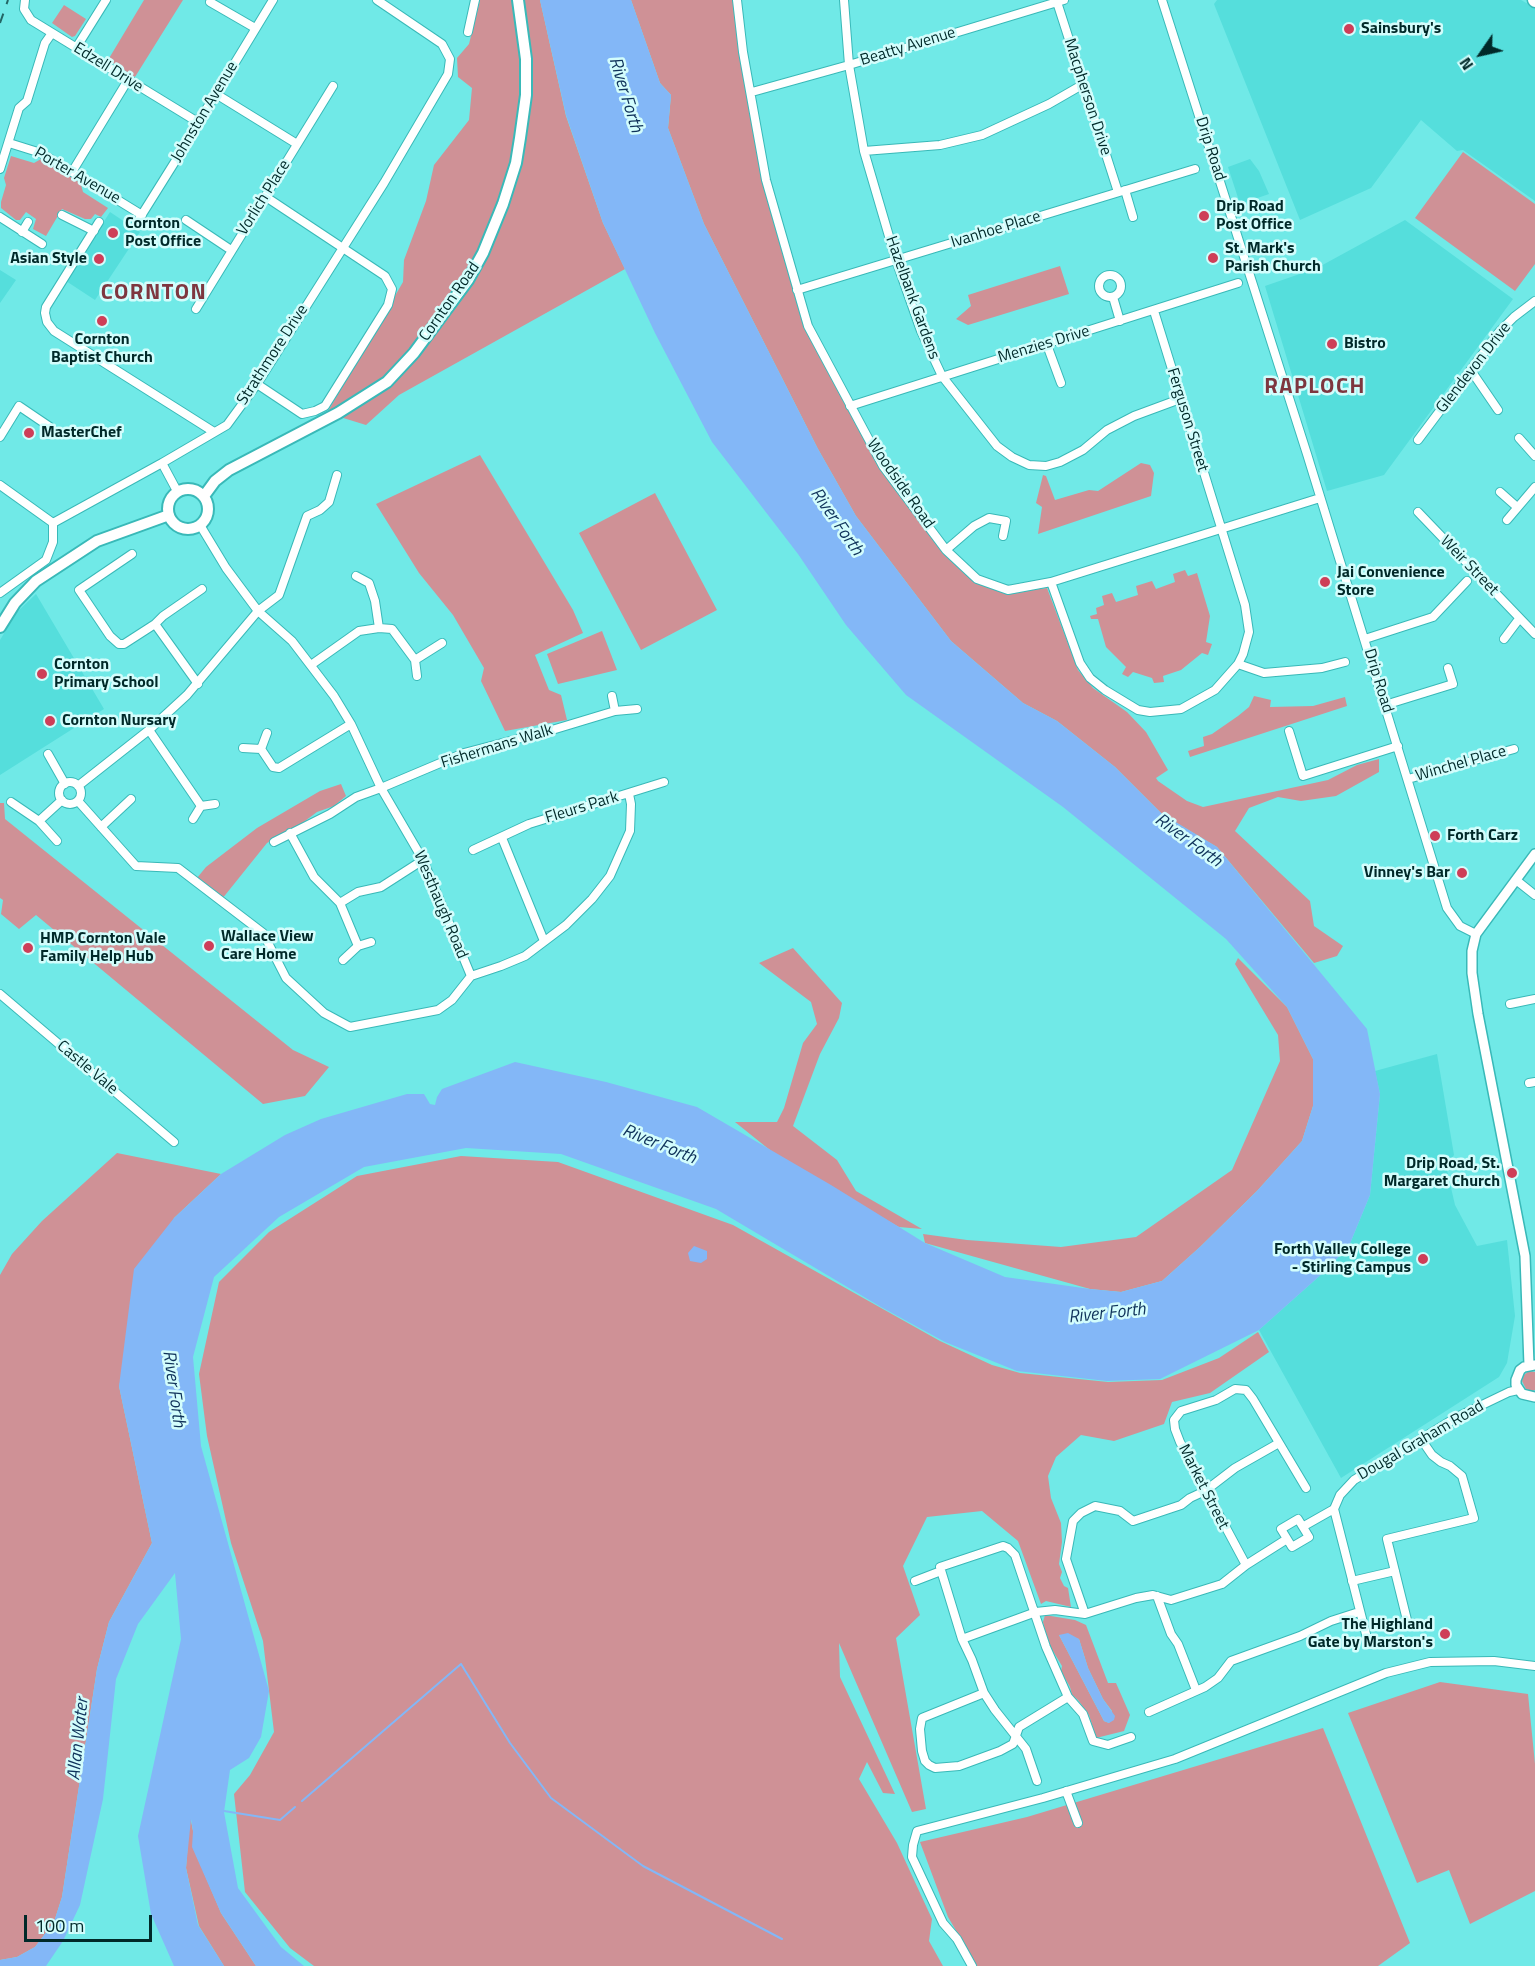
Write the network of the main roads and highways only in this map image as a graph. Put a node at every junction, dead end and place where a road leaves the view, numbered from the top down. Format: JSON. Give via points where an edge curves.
{"nodes":[{"id":1,"x":518,"y":0,"type":"edge"},
{"id":2,"x":204,"y":496,"type":"junction"},
{"id":3,"x":169,"y":515,"type":"junction"},
{"id":4,"x":0,"y":627,"type":"edge"}],
"edges":[{"from":1,"to":2,"type":"main road","name":"Cornton Road","via":[[526,59],[519,146],[503,204],[468,280],[414,353],[387,382],[338,413],[229,470]]},
{"from":2,"to":3,"type":"main road","via":[[194,489],[177,491],[170,500]]},
{"from":2,"to":3,"type":"main road","via":[[208,511],[201,525],[181,528]]},
{"from":3,"to":4,"type":"main road","via":[[98,541],[36,581]]}]}
